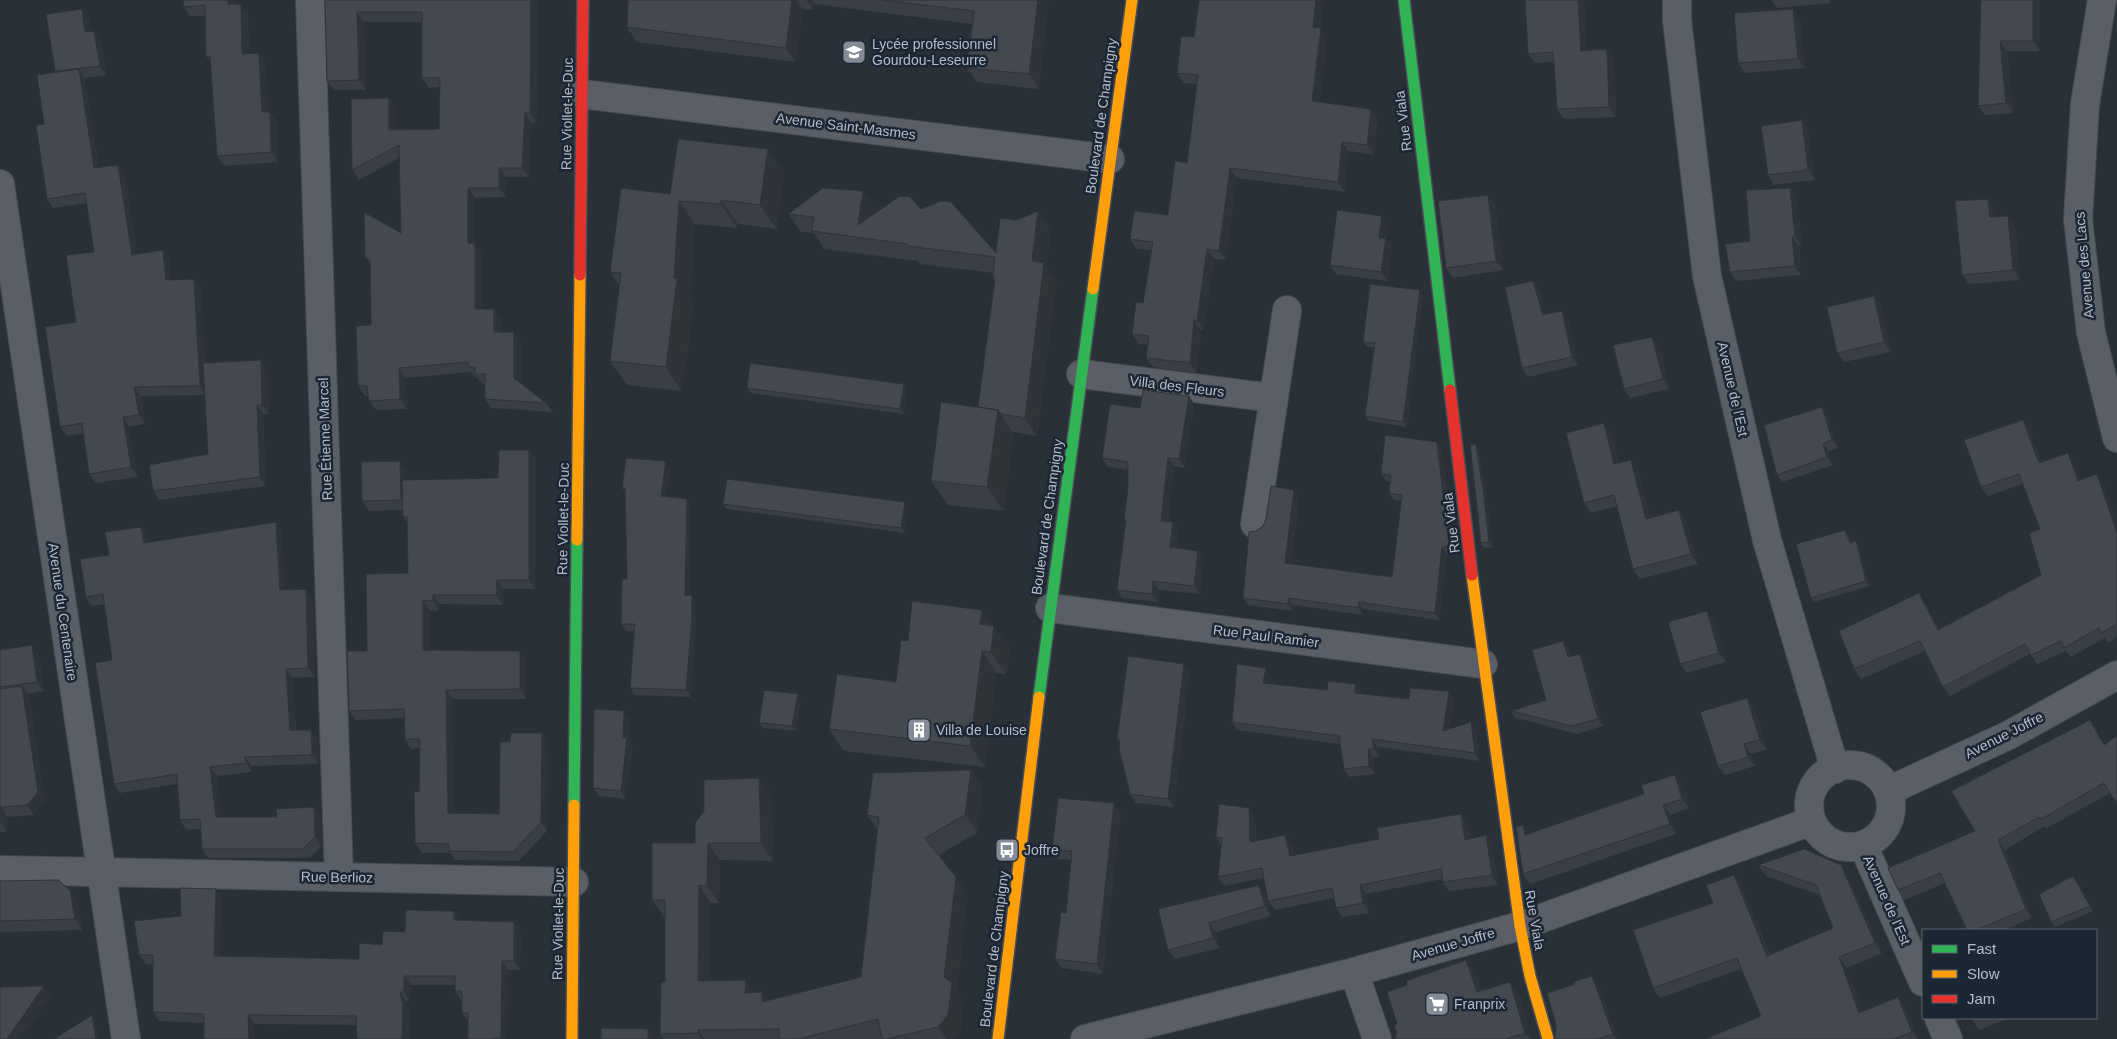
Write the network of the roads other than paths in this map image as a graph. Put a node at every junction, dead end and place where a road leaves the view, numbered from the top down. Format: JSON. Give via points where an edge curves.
{"nodes":[{"id":1,"x":310,"y":0,"type":"edge"},
{"id":2,"x":583,"y":0,"type":"edge"},
{"id":3,"x":1132,"y":0,"type":"edge"},
{"id":4,"x":1404,"y":0,"type":"edge"},
{"id":5,"x":1677,"y":0,"type":"edge"},
{"id":6,"x":2102,"y":0,"type":"edge"},
{"id":7,"x":582,"y":94,"type":"junction"},
{"id":8,"x":1110,"y":159,"type":"junction"},
{"id":9,"x":0,"y":184,"type":"edge"},
{"id":10,"x":1287,"y":310,"type":"dead end"},
{"id":11,"x":1081,"y":374,"type":"junction"},
{"id":12,"x":1274,"y":398,"type":"junction"},
{"id":13,"x":2117,"y":438,"type":"edge"},
{"id":14,"x":1255,"y":524,"type":"dead end"},
{"id":15,"x":1050,"y":608,"type":"junction"},
{"id":16,"x":1483,"y":664,"type":"junction"},
{"id":17,"x":2117,"y":675,"type":"edge"},
{"id":18,"x":1835,"y":769,"type":"junction"},
{"id":19,"x":1888,"y":791,"type":"junction"},
{"id":20,"x":1812,"y":821,"type":"junction"},
{"id":21,"x":1863,"y":845,"type":"junction"},
{"id":22,"x":0,"y":870,"type":"edge"},
{"id":23,"x":101,"y":872,"type":"junction"},
{"id":24,"x":340,"y":877,"type":"junction"},
{"id":25,"x":574,"y":882,"type":"junction"},
{"id":26,"x":1520,"y":926,"type":"junction"},
{"id":27,"x":1354,"y":972,"type":"junction"},
{"id":28,"x":1922,"y":980,"type":"edge"},
{"id":29,"x":1939,"y":1019,"type":"edge"},
{"id":30,"x":126,"y":1039,"type":"edge"},
{"id":31,"x":572,"y":1039,"type":"edge"},
{"id":32,"x":998,"y":1039,"type":"edge"},
{"id":33,"x":1085,"y":1039,"type":"edge"},
{"id":34,"x":1377,"y":1039,"type":"edge"},
{"id":35,"x":1548,"y":1039,"type":"edge"},
{"id":36,"x":1948,"y":1039,"type":"edge"}],
"edges":[{"from":1,"to":24,"type":"street","name":"Rue Étienne Marcel"},
{"from":2,"to":7,"type":"street","name":"Rue Viollet-le-Duc"},
{"from":3,"to":8,"type":"street","name":"Boulevard de Champigny"},
{"from":4,"to":16,"type":"street","name":"Rue Viala"},
{"from":5,"to":18,"type":"street","name":"Avenue de l'Est","via":[[1707,276],[1767,540]]},
{"from":6,"to":13,"type":"street","name":"Avenue des Lacs","via":[[2085,104],[2078,219],[2091,333]]},
{"from":7,"to":8,"type":"street","name":"Avenue Saint-Masmes"},
{"from":7,"to":25,"type":"street","name":"Rue Viollet-le-Duc"},
{"from":8,"to":11,"type":"street","name":"Boulevard de Champigny"},
{"from":9,"to":23,"type":"street","name":"Avenue du Centenaire"},
{"from":10,"to":12,"type":"street"},
{"from":11,"to":12,"type":"street","name":"Villa des Fleurs"},
{"from":11,"to":15,"type":"street","name":"Boulevard de Champigny"},
{"from":12,"to":14,"type":"street"},
{"from":15,"to":16,"type":"street","name":"Rue Paul Ramier"},
{"from":15,"to":32,"type":"street","name":"Boulevard de Champigny"},
{"from":16,"to":26,"type":"street","name":"Rue Viala"},
{"from":17,"to":19,"type":"street","name":"Avenue Joffre","via":[[2009,735]]},
{"from":18,"to":19,"type":"street","via":[[1846,765],[1860,766],[1874,772]]},
{"from":18,"to":20,"type":"street","via":[[1819,780],[1811,794],[1809,810]]},
{"from":19,"to":21,"type":"street","via":[[1889,822],[1882,833]]},
{"from":20,"to":21,"type":"street","via":[[1824,838],[1839,846]]},
{"from":20,"to":26,"type":"street","name":"Avenue Joffre"},
{"from":21,"to":28,"type":"street","name":"Avenue de l'Est"},
{"from":22,"to":23,"type":"street","name":"Rue Berlioz"},
{"from":23,"to":24,"type":"street","name":"Rue Berlioz"},
{"from":23,"to":30,"type":"street","name":"Avenue du Centenaire"},
{"from":24,"to":25,"type":"street","name":"Rue Berlioz"},
{"from":25,"to":31,"type":"street","name":"Rue Viollet-le-Duc"},
{"from":26,"to":27,"type":"street","name":"Avenue Joffre"},
{"from":26,"to":35,"type":"street","name":"Rue Viala"},
{"from":27,"to":33,"type":"street","name":"Avenue Joffre"},
{"from":27,"to":34,"type":"street"},
{"from":29,"to":36,"type":"street"}]}
